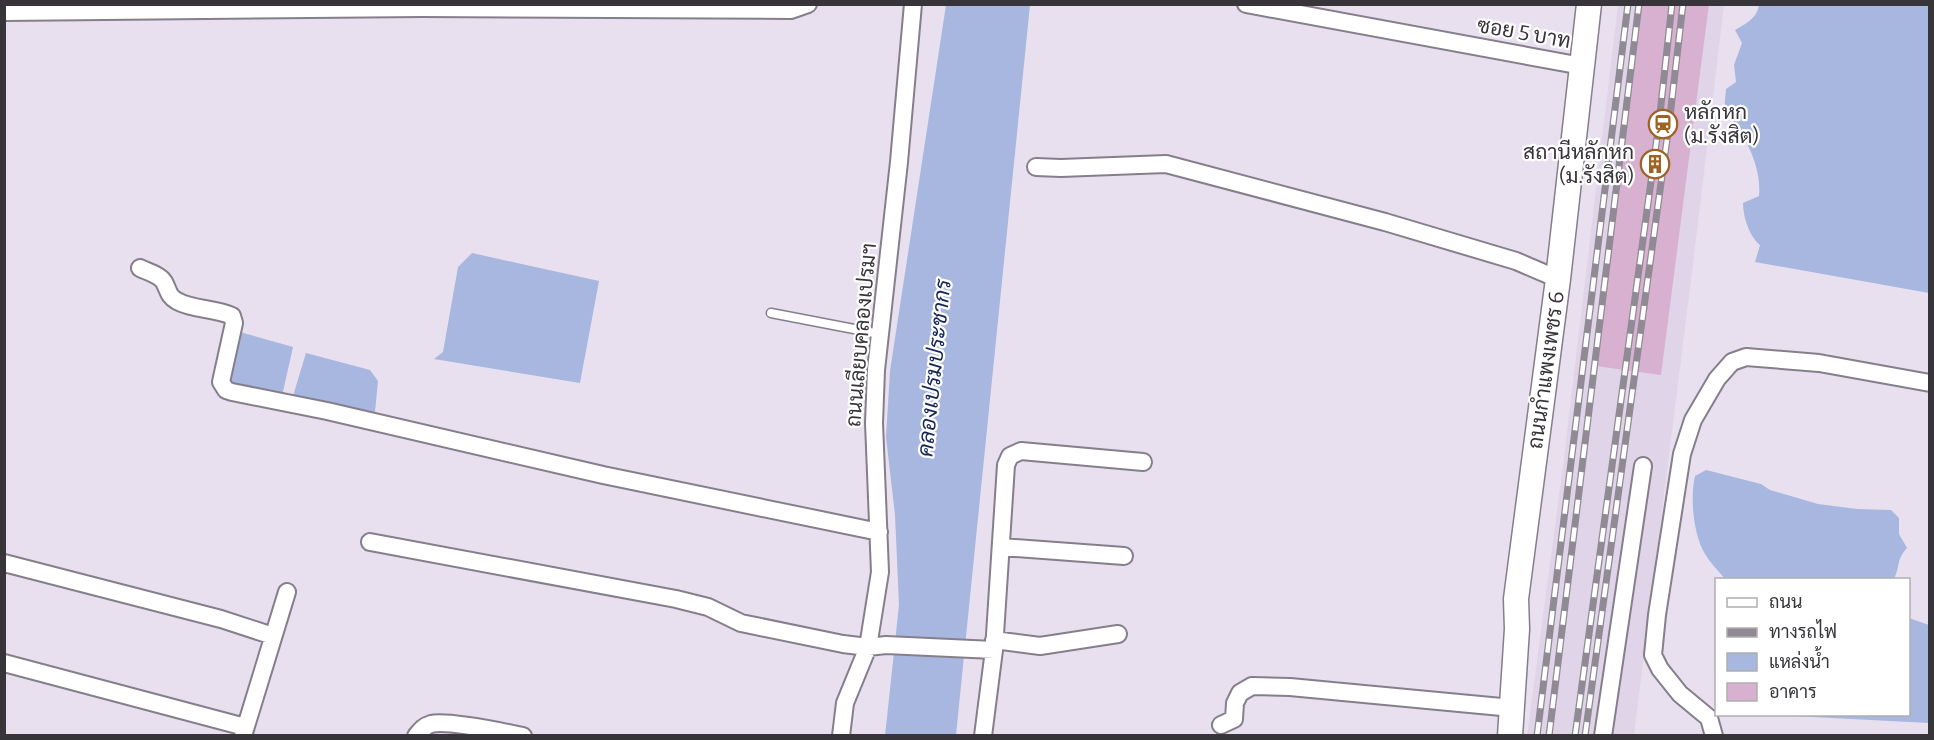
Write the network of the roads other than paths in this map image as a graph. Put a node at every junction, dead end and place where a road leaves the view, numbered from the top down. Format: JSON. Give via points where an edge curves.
{"nodes":[{"id":1,"x":808,"y":4,"type":"edge"},
{"id":2,"x":913,"y":4,"type":"edge"},
{"id":3,"x":1246,"y":4,"type":"edge"},
{"id":4,"x":1589,"y":4,"type":"edge"},
{"id":5,"x":422,"y":6,"type":"edge"},
{"id":6,"x":4,"y":12,"type":"edge"},
{"id":7,"x":1582,"y":66,"type":"junction"},
{"id":8,"x":1036,"y":167,"type":"dead end"},
{"id":9,"x":140,"y":268,"type":"dead end"},
{"id":10,"x":1558,"y":279,"type":"junction"},
{"id":11,"x":771,"y":313,"type":"dead end"},
{"id":12,"x":880,"y":334,"type":"junction"},
{"id":13,"x":1929,"y":383,"type":"edge"},
{"id":14,"x":1143,"y":462,"type":"dead end"},
{"id":15,"x":1643,"y":466,"type":"dead end"},
{"id":16,"x":879,"y":532,"type":"junction"},
{"id":17,"x":370,"y":543,"type":"dead end"},
{"id":18,"x":1002,"y":547,"type":"junction"},
{"id":19,"x":1124,"y":556,"type":"dead end"},
{"id":20,"x":4,"y":563,"type":"edge"},
{"id":21,"x":287,"y":592,"type":"dead end"},
{"id":22,"x":1118,"y":634,"type":"dead end"},
{"id":23,"x":273,"y":636,"type":"junction"},
{"id":24,"x":868,"y":647,"type":"junction"},
{"id":25,"x":991,"y":647,"type":"junction"},
{"id":26,"x":4,"y":663,"type":"edge"},
{"id":27,"x":1512,"y":708,"type":"junction"},
{"id":28,"x":1221,"y":725,"type":"dead end"},
{"id":29,"x":244,"y":731,"type":"edge"},
{"id":30,"x":416,"y":735,"type":"edge"},
{"id":31,"x":523,"y":735,"type":"edge"},
{"id":32,"x":841,"y":735,"type":"edge"},
{"id":33,"x":983,"y":735,"type":"edge"},
{"id":34,"x":1510,"y":735,"type":"edge"},
{"id":35,"x":1603,"y":735,"type":"edge"},
{"id":36,"x":1714,"y":735,"type":"edge"}],
"edges":[{"from":1,"to":5,"type":"street","via":[[791,10]]},
{"from":2,"to":12,"type":"street","name":"ถนนเลียบคลองเปรมฯ"},
{"from":3,"to":7,"type":"street","name":"ซอย 5 บาท"},
{"from":4,"to":7,"type":"main road","name":"ถนนกำแพงเพชร 6"},
{"from":5,"to":6,"type":"street"},
{"from":7,"to":10,"type":"main road","name":"ถนนกำแพงเพชร 6"},
{"from":8,"to":10,"type":"street","via":[[1166,164],[1385,222],[1516,261]]},
{"from":9,"to":16,"type":"street","via":[[157,275],[164,281],[168,294],[181,303],[232,316],[221,382],[226,390]]},
{"from":10,"to":27,"type":"main road","name":"ถนนกำแพงเพชร 6","via":[[1516,599]]},
{"from":11,"to":12,"type":"lane"},
{"from":12,"to":16,"type":"street","name":"ถนนเลียบคลองเปรมฯ","via":[[874,423]]},
{"from":13,"to":36,"type":"street","via":[[1819,363],[1746,357],[1732,362],[1717,379],[1693,420],[1682,454],[1653,655],[1680,694],[1709,718]]},
{"from":14,"to":18,"type":"street","via":[[1021,451],[1010,456],[1006,465]]},
{"from":15,"to":35,"type":"street"},
{"from":16,"to":24,"type":"street","name":"ถนนเลียบคลองเปรมฯ","via":[[880,572]]},
{"from":17,"to":24,"type":"street","via":[[676,599],[708,607],[741,623]]},
{"from":18,"to":19,"type":"street"},
{"from":18,"to":25,"type":"street"},
{"from":20,"to":23,"type":"street"},
{"from":21,"to":23,"type":"street"},
{"from":22,"to":25,"type":"street","via":[[1040,646]]},
{"from":23,"to":29,"type":"street"},
{"from":24,"to":25,"type":"street"},
{"from":24,"to":32,"type":"street","name":"ถนนเลียบคลองเปรมฯ","via":[[846,703]]},
{"from":25,"to":33,"type":"street"},
{"from":26,"to":29,"type":"street"},
{"from":27,"to":28,"type":"street","via":[[1252,686],[1239,693],[1234,719]]},
{"from":27,"to":34,"type":"main road","name":"ถนนกำแพงเพชร 6"},
{"from":30,"to":31,"type":"street","via":[[433,723]]}]}
